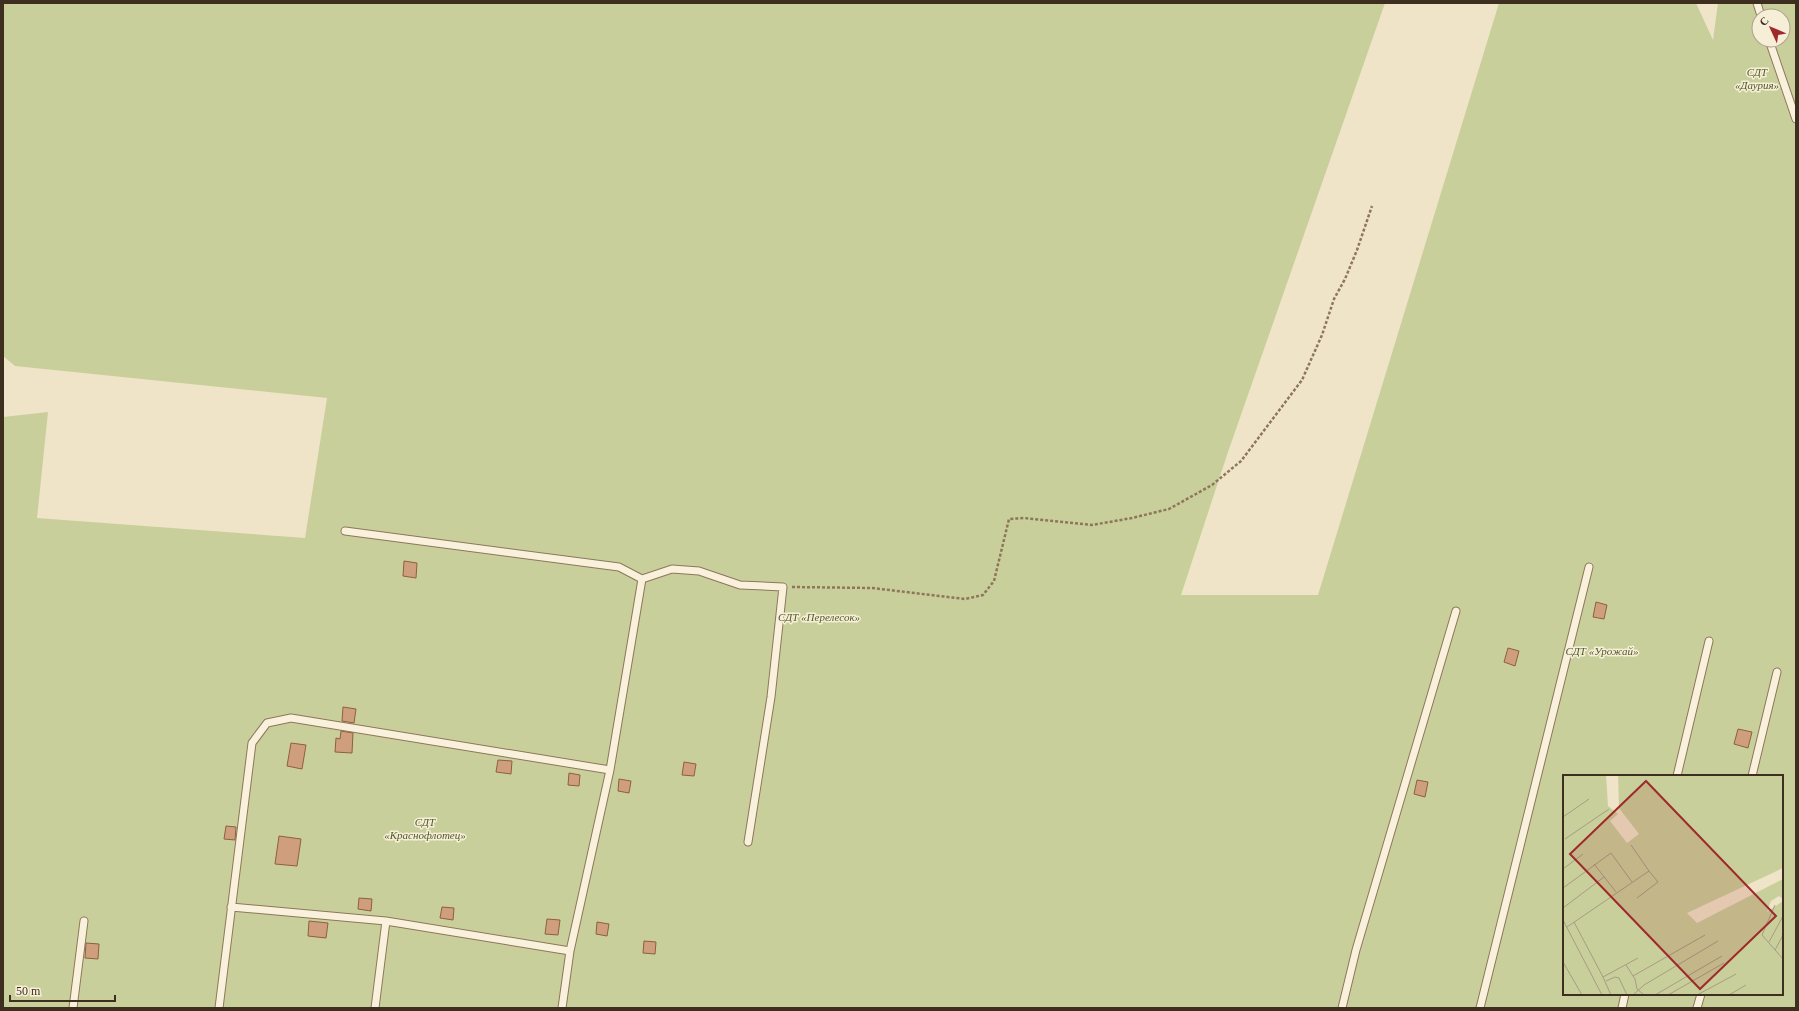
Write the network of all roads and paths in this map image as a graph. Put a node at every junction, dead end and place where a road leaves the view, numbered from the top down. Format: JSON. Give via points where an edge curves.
{"nodes":[{"id":1,"x":1772,"y":48,"type":"edge"},
{"id":2,"x":1796,"y":119,"type":"edge"},
{"id":3,"x":1372,"y":206,"type":"dead end"},
{"id":4,"x":345,"y":531,"type":"dead end"},
{"id":5,"x":1589,"y":567,"type":"dead end"},
{"id":6,"x":642,"y":579,"type":"junction"},
{"id":7,"x":783,"y":587,"type":"junction"},
{"id":8,"x":1456,"y":611,"type":"dead end"},
{"id":9,"x":1709,"y":641,"type":"dead end"},
{"id":10,"x":1777,"y":672,"type":"dead end"},
{"id":11,"x":610,"y":770,"type":"junction"},
{"id":12,"x":1677,"y":775,"type":"edge"},
{"id":13,"x":1752,"y":775,"type":"edge"},
{"id":14,"x":748,"y":842,"type":"dead end"},
{"id":15,"x":231,"y":907,"type":"junction"},
{"id":16,"x":84,"y":920,"type":"dead end"},
{"id":17,"x":386,"y":921,"type":"junction"},
{"id":18,"x":570,"y":951,"type":"junction"},
{"id":19,"x":1625,"y":995,"type":"edge"},
{"id":20,"x":1701,"y":995,"type":"edge"},
{"id":21,"x":73,"y":1008,"type":"edge"},
{"id":22,"x":219,"y":1008,"type":"edge"},
{"id":23,"x":375,"y":1008,"type":"edge"},
{"id":24,"x":562,"y":1008,"type":"edge"},
{"id":25,"x":1342,"y":1008,"type":"edge"},
{"id":26,"x":1480,"y":1008,"type":"edge"},
{"id":27,"x":1622,"y":1008,"type":"edge"},
{"id":28,"x":1697,"y":1008,"type":"edge"}],
"edges":[{"from":1,"to":2,"type":"lane"},
{"from":3,"to":7,"type":"path","via":[[1357,250],[1302,380],[1241,461],[1212,485],[1169,509],[1092,525],[1024,518],[1009,519],[994,581],[983,595],[965,599],[872,588]]},
{"from":4,"to":6,"type":"lane","via":[[619,567]]},
{"from":5,"to":26,"type":"lane"},
{"from":6,"to":7,"type":"lane","via":[[672,569],[699,571],[740,585]]},
{"from":6,"to":11,"type":"lane"},
{"from":7,"to":14,"type":"lane","via":[[772,697]]},
{"from":8,"to":25,"type":"lane","via":[[1356,950]]},
{"from":9,"to":12,"type":"lane"},
{"from":10,"to":13,"type":"lane"},
{"from":11,"to":15,"type":"lane","via":[[291,718],[267,723],[252,743]]},
{"from":11,"to":18,"type":"lane"},
{"from":15,"to":17,"type":"lane"},
{"from":15,"to":22,"type":"lane"},
{"from":16,"to":21,"type":"lane"},
{"from":17,"to":18,"type":"lane"},
{"from":17,"to":23,"type":"lane"},
{"from":18,"to":24,"type":"lane"},
{"from":19,"to":27,"type":"lane"},
{"from":20,"to":28,"type":"lane"}]}
